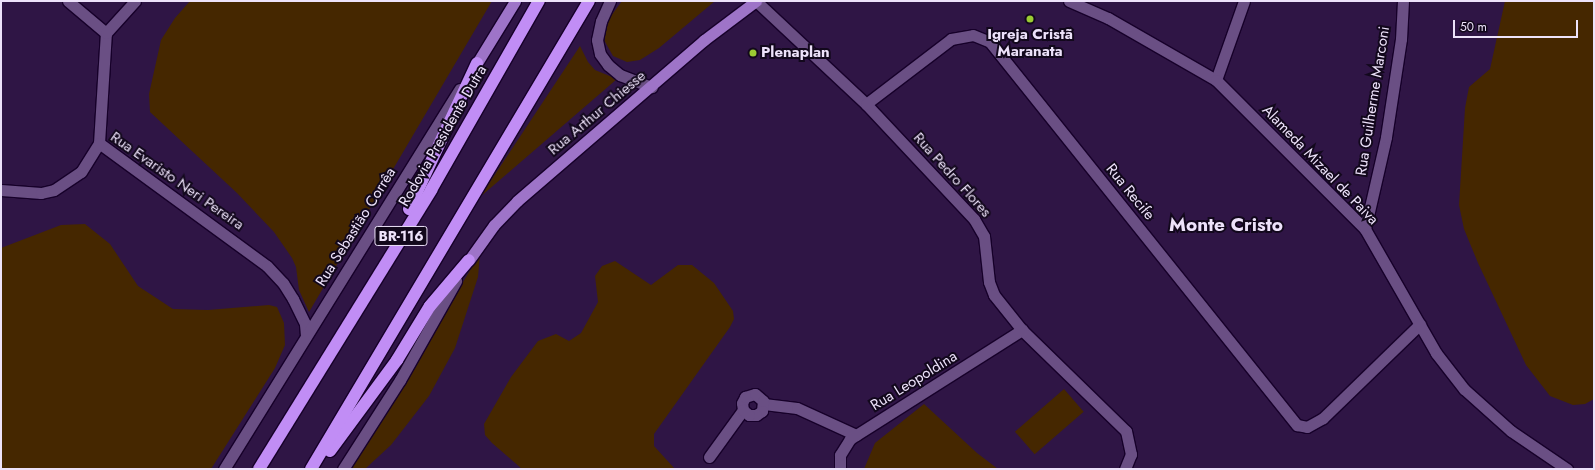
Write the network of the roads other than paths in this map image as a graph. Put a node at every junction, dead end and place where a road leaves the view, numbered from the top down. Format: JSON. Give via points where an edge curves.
{"nodes":[{"id":1,"x":68,"y":1,"type":"edge"},
{"id":2,"x":135,"y":1,"type":"edge"},
{"id":3,"x":515,"y":1,"type":"edge"},
{"id":4,"x":539,"y":1,"type":"edge"},
{"id":5,"x":589,"y":1,"type":"edge"},
{"id":6,"x":610,"y":1,"type":"edge"},
{"id":7,"x":756,"y":1,"type":"edge"},
{"id":8,"x":1069,"y":1,"type":"edge"},
{"id":9,"x":1244,"y":1,"type":"edge"},
{"id":10,"x":1403,"y":1,"type":"edge"},
{"id":11,"x":106,"y":33,"type":"junction"},
{"id":12,"x":477,"y":63,"type":"junction"},
{"id":13,"x":1216,"y":80,"type":"junction"},
{"id":14,"x":652,"y":87,"type":"junction"},
{"id":15,"x":866,"y":104,"type":"junction"},
{"id":16,"x":99,"y":142,"type":"junction"},
{"id":17,"x":1,"y":190,"type":"edge"},
{"id":18,"x":1364,"y":229,"type":"junction"},
{"id":19,"x":469,"y":260,"type":"junction"},
{"id":20,"x":348,"y":321,"type":"junction"},
{"id":21,"x":1420,"y":324,"type":"junction"},
{"id":22,"x":1022,"y":330,"type":"junction"},
{"id":23,"x":306,"y":336,"type":"junction"},
{"id":24,"x":764,"y":404,"type":"junction"},
{"id":25,"x":743,"y":410,"type":"junction"},
{"id":26,"x":856,"y":435,"type":"junction"},
{"id":27,"x":709,"y":456,"type":"dead end"},
{"id":28,"x":224,"y":469,"type":"edge"},
{"id":29,"x":259,"y":469,"type":"edge"},
{"id":30,"x":311,"y":469,"type":"edge"},
{"id":31,"x":319,"y":469,"type":"edge"},
{"id":32,"x":344,"y":469,"type":"edge"},
{"id":33,"x":840,"y":469,"type":"edge"},
{"id":34,"x":1125,"y":469,"type":"edge"},
{"id":35,"x":1567,"y":469,"type":"edge"}],
"edges":[{"from":1,"to":11,"type":"street"},
{"from":2,"to":11,"type":"street"},
{"from":3,"to":12,"type":"main road","name":"Rua Sebastião Corrêa"},
{"from":4,"to":20,"type":"highway","name":"Rodovia Presidente Dutra","number":"BR-116","via":[[431,190]]},
{"from":5,"to":30,"type":"highway","number":"BR-116"},
{"from":6,"to":14,"type":"street","via":[[601,21],[597,40],[600,54],[620,75]]},
{"from":7,"to":14,"type":"main road","name":"Rua Arthur Chiesse","via":[[704,40]]},
{"from":7,"to":15,"type":"street","name":"Rua Pedro Flores"},
{"from":8,"to":13,"type":"street","name":"Alameda Mizael de Paiva","via":[[1108,18]]},
{"from":9,"to":13,"type":"street"},
{"from":10,"to":18,"type":"street","name":"Rua Guilherme Marconi","via":[[1401,38],[1386,137]]},
{"from":11,"to":16,"type":"street"},
{"from":12,"to":20,"type":"highway","via":[[417,196],[364,284]]},
{"from":12,"to":23,"type":"street","name":"Rua Sebastião Corrêa"},
{"from":13,"to":18,"type":"street","name":"Alameda Mizael de Paiva"},
{"from":14,"to":19,"type":"main road","name":"Rua Arthur Chiesse","via":[[517,201],[494,225]]},
{"from":15,"to":21,"type":"street","name":"Rua Recife","via":[[951,39],[973,35],[990,42],[1297,425],[1307,427],[1323,418]]},
{"from":15,"to":22,"type":"street","name":"Rua Pedro Flores","via":[[974,219],[984,236],[991,288]]},
{"from":16,"to":17,"type":"street","name":"Rua Evaristo Neri Pereira","via":[[81,172],[54,190],[41,193]]},
{"from":16,"to":23,"type":"street","name":"Rua Evaristo Neri Pereira","via":[[267,266],[283,283],[293,299],[305,324]]},
{"from":18,"to":21,"type":"street","name":"Alameda Mizael de Paiva"},
{"from":19,"to":31,"type":"highway","via":[[430,306],[397,360],[330,449]]},
{"from":19,"to":32,"type":"street","via":[[400,380]]},
{"from":20,"to":29,"type":"highway","name":"Rodovia Presidente Dutra","number":"BR-116"},
{"from":21,"to":35,"type":"street","name":"Alameda Mizael de Paiva","via":[[1436,354],[1464,389],[1511,431]]},
{"from":22,"to":26,"type":"street","name":"Rua Leopoldina"},
{"from":22,"to":34,"type":"street","name":"Rua Pedro Flores","via":[[1126,431],[1131,454]]},
{"from":23,"to":28,"type":"street","name":"Rua Sebastião Corrêa"},
{"from":24,"to":25,"type":"street","via":[[762,411],[756,415],[748,415]]},
{"from":24,"to":25,"type":"street","via":[[759,395],[748,394],[743,399]]},
{"from":24,"to":26,"type":"street","via":[[797,408]]},
{"from":25,"to":27,"type":"street"},
{"from":26,"to":33,"type":"street","name":"Rua Leopoldina","via":[[843,446]]}]}
